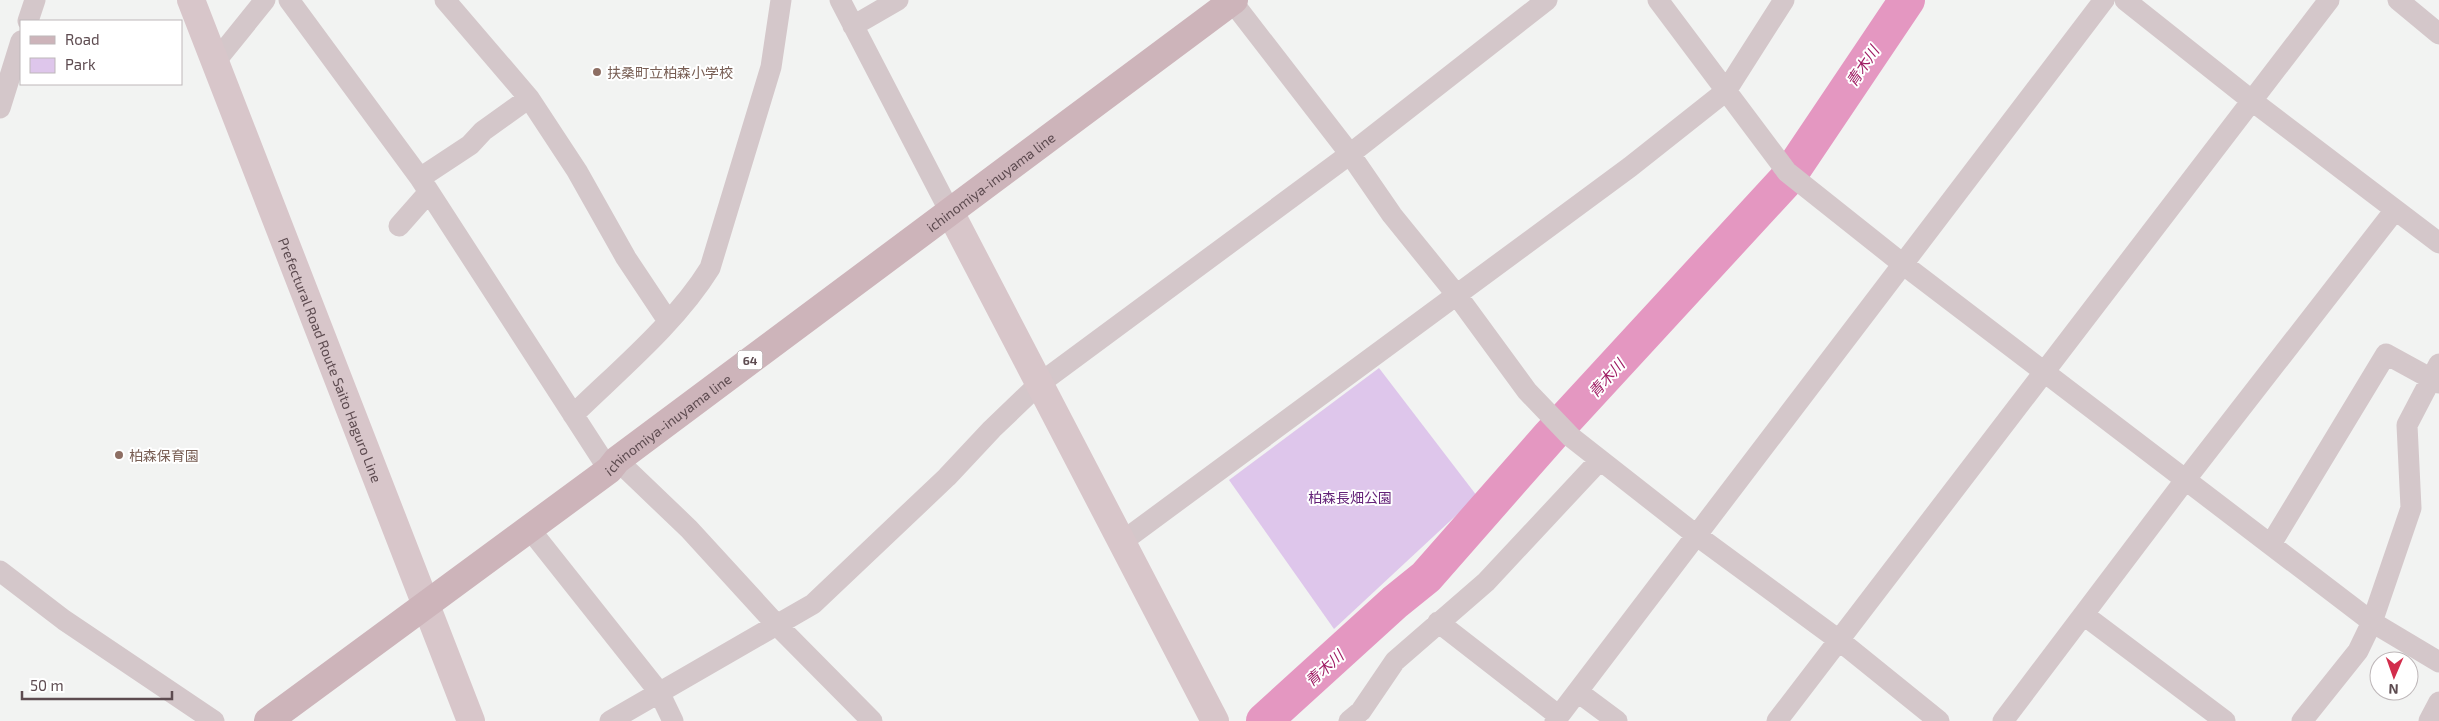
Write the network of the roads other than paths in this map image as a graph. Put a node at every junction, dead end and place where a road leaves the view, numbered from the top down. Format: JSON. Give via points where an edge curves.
{"nodes":[{"id":1,"x":35,"y":0,"type":"edge"},
{"id":2,"x":191,"y":0,"type":"edge"},
{"id":3,"x":265,"y":0,"type":"edge"},
{"id":4,"x":288,"y":0,"type":"edge"},
{"id":5,"x":445,"y":0,"type":"edge"},
{"id":6,"x":780,"y":0,"type":"edge"},
{"id":7,"x":840,"y":0,"type":"edge"},
{"id":8,"x":898,"y":0,"type":"edge"},
{"id":9,"x":1232,"y":0,"type":"edge"},
{"id":10,"x":1547,"y":0,"type":"edge"},
{"id":11,"x":1658,"y":0,"type":"edge"},
{"id":12,"x":1784,"y":0,"type":"edge"},
{"id":13,"x":2104,"y":0,"type":"edge"},
{"id":14,"x":2125,"y":0,"type":"edge"},
{"id":15,"x":2329,"y":0,"type":"edge"},
{"id":16,"x":2398,"y":0,"type":"edge"},
{"id":17,"x":28,"y":20,"type":"edge"},
{"id":18,"x":853,"y":26,"type":"junction"},
{"id":19,"x":2439,"y":34,"type":"edge"},
{"id":20,"x":20,"y":44,"type":"edge"},
{"id":21,"x":215,"y":62,"type":"junction"},
{"id":22,"x":1726,"y":91,"type":"junction"},
{"id":23,"x":529,"y":98,"type":"junction"},
{"id":24,"x":2251,"y":100,"type":"junction"},
{"id":25,"x":0,"y":108,"type":"edge"},
{"id":26,"x":1350,"y":154,"type":"junction"},
{"id":27,"x":424,"y":185,"type":"junction"},
{"id":28,"x":949,"y":210,"type":"junction"},
{"id":29,"x":2395,"y":210,"type":"junction"},
{"id":30,"x":399,"y":226,"type":"dead end"},
{"id":31,"x":2439,"y":243,"type":"edge"},
{"id":32,"x":1904,"y":265,"type":"junction"},
{"id":33,"x":1456,"y":294,"type":"junction"},
{"id":34,"x":668,"y":321,"type":"junction"},
{"id":35,"x":2045,"y":371,"type":"junction"},
{"id":36,"x":2437,"y":375,"type":"edge"},
{"id":37,"x":1039,"y":384,"type":"junction"},
{"id":38,"x":572,"y":415,"type":"junction"},
{"id":39,"x":1600,"y":460,"type":"junction"},
{"id":40,"x":613,"y":465,"type":"junction"},
{"id":41,"x":2186,"y":479,"type":"junction"},
{"id":42,"x":528,"y":527,"type":"junction"},
{"id":43,"x":1696,"y":535,"type":"junction"},
{"id":44,"x":1124,"y":542,"type":"junction"},
{"id":45,"x":2271,"y":544,"type":"junction"},
{"id":46,"x":0,"y":571,"type":"edge"},
{"id":47,"x":426,"y":603,"type":"junction"},
{"id":48,"x":2084,"y":615,"type":"junction"},
{"id":49,"x":1438,"y":622,"type":"junction"},
{"id":50,"x":2372,"y":622,"type":"junction"},
{"id":51,"x":776,"y":624,"type":"junction"},
{"id":52,"x":1840,"y":641,"type":"junction"},
{"id":53,"x":2439,"y":662,"type":"edge"},
{"id":54,"x":660,"y":692,"type":"junction"},
{"id":55,"x":1578,"y":692,"type":"junction"},
{"id":56,"x":2439,"y":702,"type":"edge"},
{"id":57,"x":292,"y":714,"type":"edge"},
{"id":58,"x":1362,"y":718,"type":"edge"},
{"id":59,"x":1557,"y":719,"type":"edge"},
{"id":60,"x":214,"y":721,"type":"edge"},
{"id":61,"x":268,"y":721,"type":"edge"},
{"id":62,"x":471,"y":721,"type":"edge"},
{"id":63,"x":610,"y":721,"type":"edge"},
{"id":64,"x":673,"y":721,"type":"edge"},
{"id":65,"x":872,"y":721,"type":"edge"},
{"id":66,"x":1215,"y":721,"type":"edge"},
{"id":67,"x":1617,"y":721,"type":"edge"},
{"id":68,"x":1777,"y":721,"type":"edge"},
{"id":69,"x":1939,"y":721,"type":"edge"},
{"id":70,"x":2003,"y":721,"type":"edge"},
{"id":71,"x":2225,"y":721,"type":"edge"},
{"id":72,"x":2302,"y":721,"type":"edge"},
{"id":73,"x":2429,"y":721,"type":"edge"}],
"edges":[{"from":1,"to":17,"type":"street"},
{"from":2,"to":21,"type":"main road","name":"Prefectural Road Route Saito Haguro Line"},
{"from":3,"to":21,"type":"street"},
{"from":4,"to":27,"type":"street"},
{"from":5,"to":23,"type":"street"},
{"from":6,"to":34,"type":"street","via":[[771,67],[710,268],[696,291]]},
{"from":7,"to":18,"type":"street"},
{"from":8,"to":18,"type":"street"},
{"from":9,"to":26,"type":"street"},
{"from":9,"to":28,"type":"main road","name":"ichinomiya-inuyama line","number":"64"},
{"from":10,"to":26,"type":"street"},
{"from":11,"to":22,"type":"street"},
{"from":12,"to":22,"type":"street"},
{"from":13,"to":32,"type":"street"},
{"from":14,"to":24,"type":"street"},
{"from":15,"to":24,"type":"street"},
{"from":16,"to":19,"type":"street"},
{"from":18,"to":28,"type":"street"},
{"from":20,"to":25,"type":"street"},
{"from":21,"to":47,"type":"main road","name":"Prefectural Road Route Saito Haguro Line"},
{"from":22,"to":32,"type":"street","via":[[1787,172]]},
{"from":22,"to":33,"type":"street","via":[[1630,167]]},
{"from":23,"to":27,"type":"street","via":[[483,131]]},
{"from":23,"to":34,"type":"street","via":[[578,171],[626,258]]},
{"from":24,"to":29,"type":"street"},
{"from":24,"to":35,"type":"street"},
{"from":26,"to":33,"type":"street","via":[[1392,215]]},
{"from":26,"to":37,"type":"street"},
{"from":27,"to":30,"type":"street"},
{"from":27,"to":38,"type":"street"},
{"from":28,"to":37,"type":"main road"},
{"from":28,"to":40,"type":"main road","name":"ichinomiya-inuyama line","number":"64"},
{"from":29,"to":31,"type":"street"},
{"from":29,"to":41,"type":"street"},
{"from":32,"to":35,"type":"street"},
{"from":32,"to":43,"type":"street"},
{"from":33,"to":39,"type":"street","via":[[1527,392],[1571,437]]},
{"from":33,"to":44,"type":"street"},
{"from":34,"to":38,"type":"street"},
{"from":35,"to":41,"type":"street"},
{"from":35,"to":52,"type":"street"},
{"from":36,"to":45,"type":"street","via":[[2386,354]]},
{"from":36,"to":50,"type":"street","via":[[2407,425],[2411,508]]},
{"from":37,"to":44,"type":"main road"},
{"from":37,"to":51,"type":"street","via":[[947,478],[813,604]]},
{"from":38,"to":40,"type":"street"},
{"from":39,"to":43,"type":"street"},
{"from":39,"to":49,"type":"street","via":[[1486,582]]},
{"from":40,"to":42,"type":"main road","name":"ichinomiya-inuyama line","number":"64"},
{"from":40,"to":51,"type":"street","via":[[689,529]]},
{"from":41,"to":45,"type":"street"},
{"from":41,"to":48,"type":"street"},
{"from":42,"to":47,"type":"main road","name":"ichinomiya-inuyama line","number":"64"},
{"from":42,"to":54,"type":"street"},
{"from":43,"to":52,"type":"street"},
{"from":43,"to":55,"type":"street"},
{"from":44,"to":66,"type":"main road"},
{"from":45,"to":50,"type":"street"},
{"from":46,"to":60,"type":"street","via":[[64,620]]},
{"from":47,"to":57,"type":"main road","name":"ichinomiya-inuyama line","number":"64"},
{"from":47,"to":62,"type":"main road","name":"Prefectural Road Route Saito Haguro Line"},
{"from":48,"to":70,"type":"street"},
{"from":48,"to":71,"type":"street"},
{"from":49,"to":58,"type":"street","via":[[1394,661]]},
{"from":49,"to":59,"type":"street"},
{"from":50,"to":53,"type":"street"},
{"from":50,"to":72,"type":"street","via":[[2358,651]]},
{"from":51,"to":54,"type":"street"},
{"from":51,"to":65,"type":"street"},
{"from":52,"to":68,"type":"street"},
{"from":52,"to":69,"type":"street"},
{"from":54,"to":63,"type":"street"},
{"from":54,"to":64,"type":"street"},
{"from":55,"to":59,"type":"street"},
{"from":55,"to":67,"type":"street"},
{"from":56,"to":73,"type":"street"},
{"from":57,"to":61,"type":"main road","name":"ichinomiya-inuyama line","number":"64"}]}
